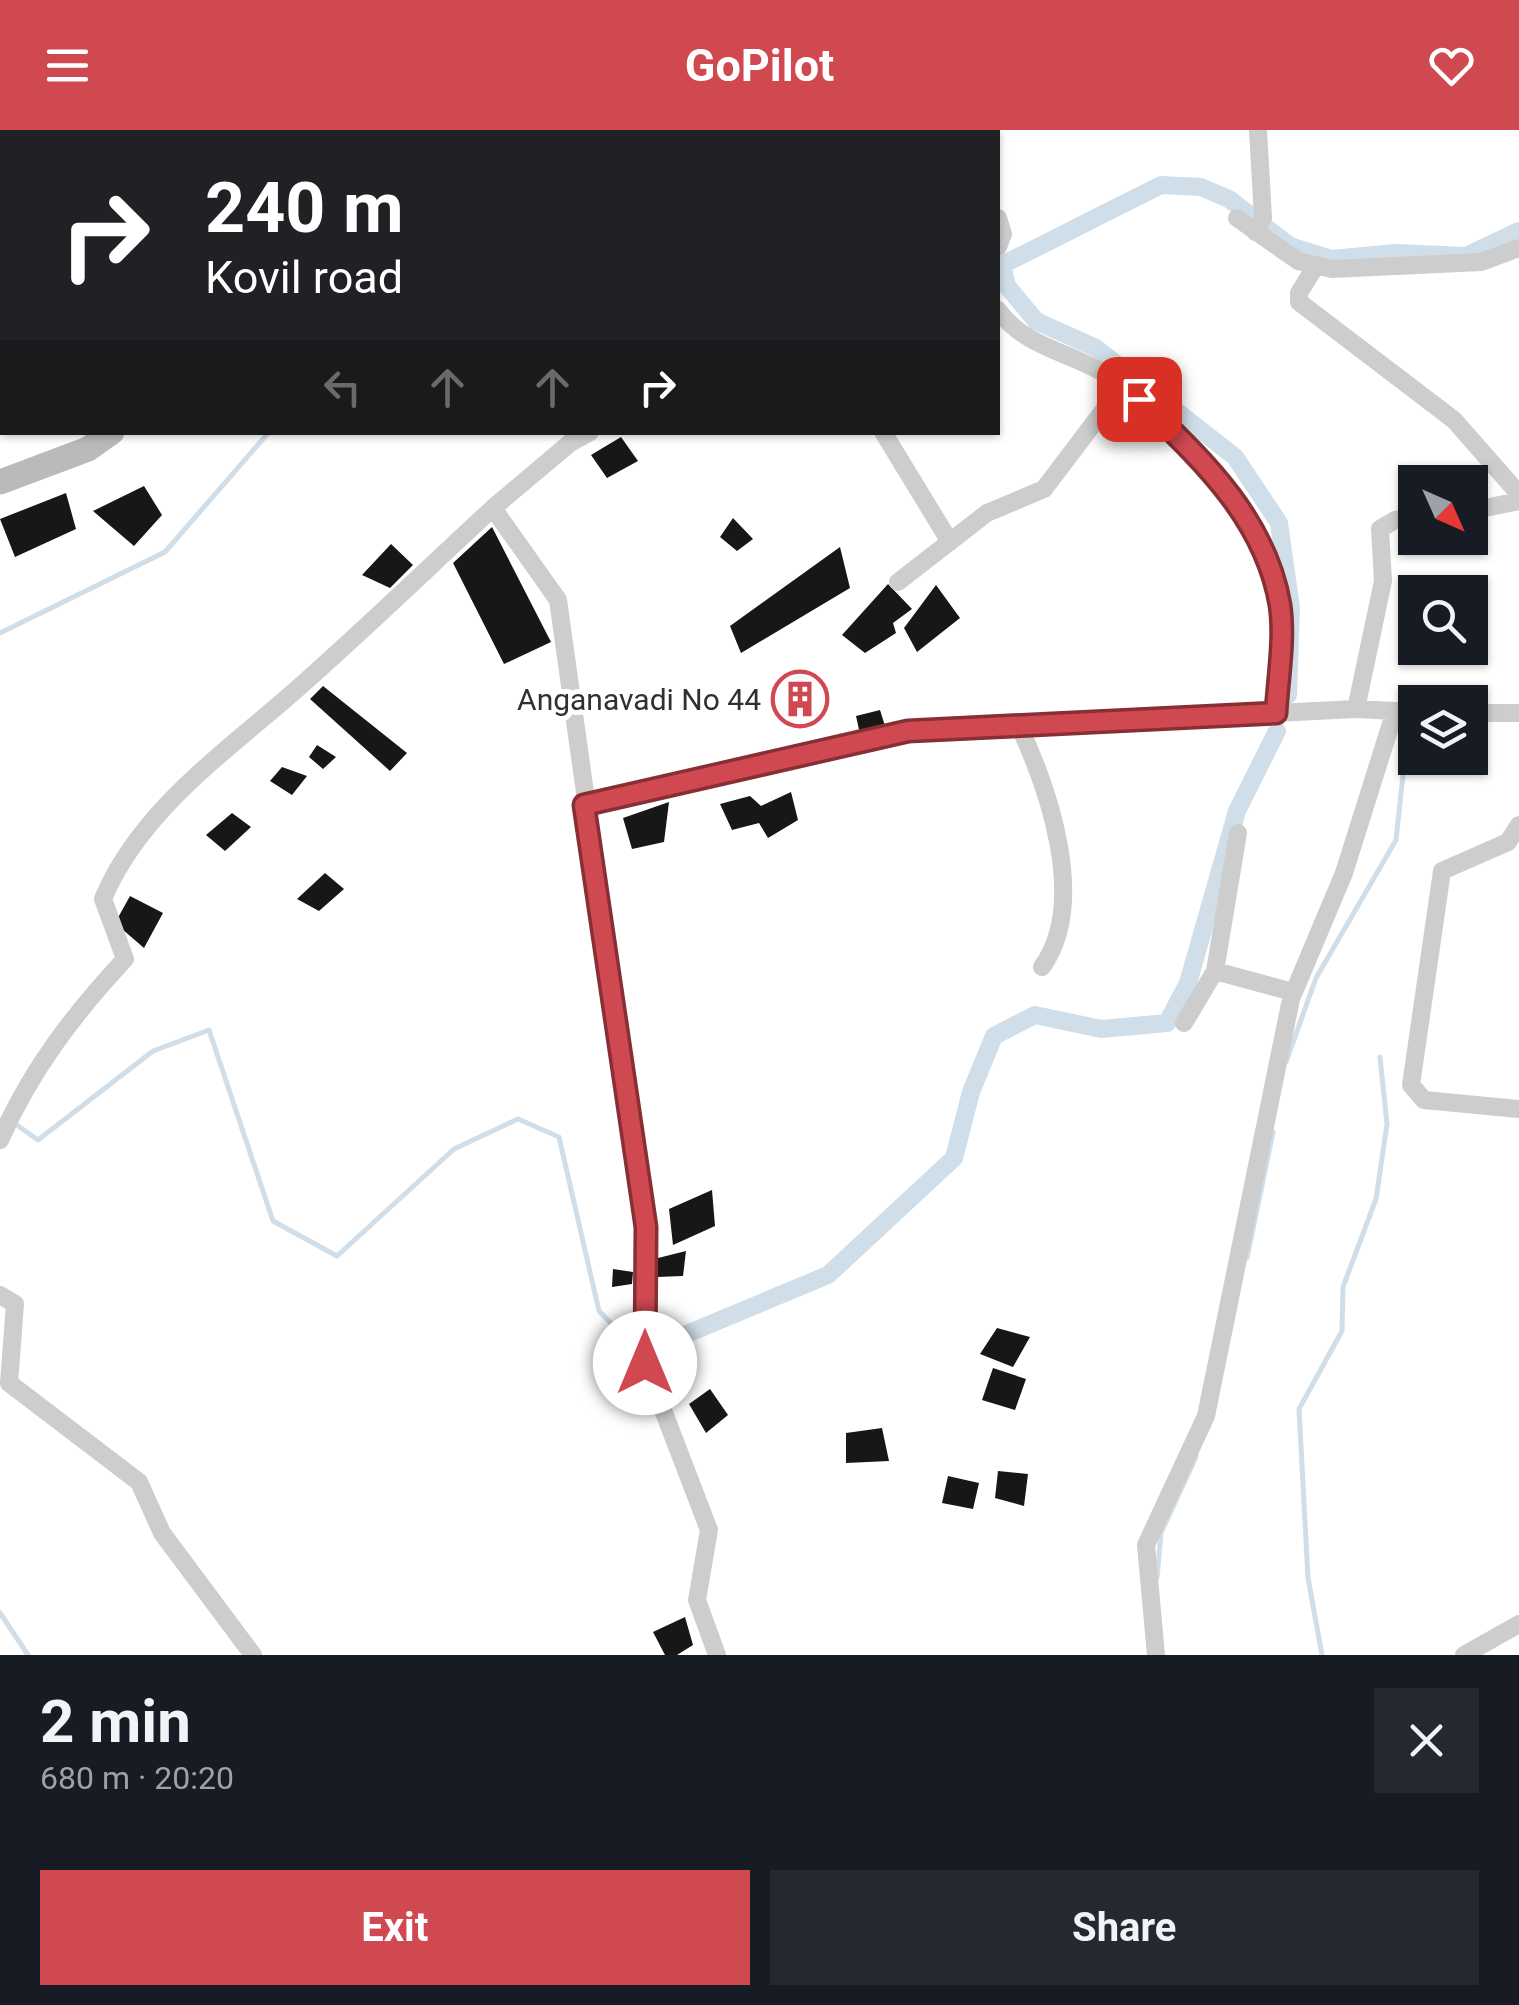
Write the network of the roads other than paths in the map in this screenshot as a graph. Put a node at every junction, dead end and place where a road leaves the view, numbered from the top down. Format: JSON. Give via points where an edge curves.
{"nodes":[{"id":1,"x":1258,"y":130,"type":"edge"},
{"id":2,"x":1237,"y":218,"type":"dead end"},
{"id":3,"x":1255,"y":232,"type":"junction"},
{"id":4,"x":1519,"y":248,"type":"edge"},
{"id":5,"x":1315,"y":267,"type":"junction"},
{"id":6,"x":1000,"y":312,"type":"edge"},
{"id":7,"x":1122,"y":386,"type":"junction"},
{"id":8,"x":108,"y":435,"type":"edge"},
{"id":9,"x":585,"y":435,"type":"edge"},
{"id":10,"x":886,"y":435,"type":"edge"},
{"id":11,"x":0,"y":482,"type":"edge"},
{"id":12,"x":1519,"y":498,"type":"edge"},
{"id":13,"x":1488,"y":506,"type":"edge"},
{"id":14,"x":493,"y":508,"type":"junction"},
{"id":15,"x":1398,"y":520,"type":"edge"},
{"id":16,"x":950,"y":542,"type":"junction"},
{"id":17,"x":898,"y":582,"type":"dead end"},
{"id":18,"x":1356,"y":709,"type":"junction"},
{"id":19,"x":1395,"y":711,"type":"junction"},
{"id":20,"x":1398,"y":711,"type":"edge"},
{"id":21,"x":1276,"y":713,"type":"junction"},
{"id":22,"x":1488,"y":713,"type":"edge"},
{"id":23,"x":1519,"y":714,"type":"edge"},
{"id":24,"x":1018,"y":726,"type":"junction"},
{"id":25,"x":584,"y":805,"type":"junction"},
{"id":26,"x":1519,"y":824,"type":"edge"},
{"id":27,"x":1238,"y":834,"type":"dead end"},
{"id":28,"x":1042,"y":968,"type":"dead end"},
{"id":29,"x":1215,"y":971,"type":"junction"},
{"id":30,"x":1293,"y":992,"type":"junction"},
{"id":31,"x":1184,"y":1023,"type":"dead end"},
{"id":32,"x":1519,"y":1109,"type":"edge"},
{"id":33,"x":0,"y":1138,"type":"edge"},
{"id":34,"x":0,"y":1295,"type":"edge"},
{"id":35,"x":1519,"y":1624,"type":"edge"},
{"id":36,"x":253,"y":1655,"type":"edge"},
{"id":37,"x":717,"y":1655,"type":"edge"},
{"id":38,"x":1156,"y":1655,"type":"edge"},
{"id":39,"x":1464,"y":1655,"type":"edge"}],
"edges":[{"from":1,"to":3,"type":"street","via":[[1263,218]]},
{"from":2,"to":3,"type":"street"},
{"from":3,"to":5,"type":"street"},
{"from":4,"to":5,"type":"street","via":[[1481,262]]},
{"from":5,"to":12,"type":"street","via":[[1299,302],[1454,420]]},
{"from":6,"to":7,"type":"street","via":[[1023,335]]},
{"from":7,"to":16,"type":"street","via":[[1044,489],[998,506]]},
{"from":7,"to":21,"type":"street","via":[[1216,473],[1260,545],[1280,609]]},
{"from":8,"to":11,"type":"street"},
{"from":9,"to":14,"type":"street"},
{"from":10,"to":16,"type":"street"},
{"from":12,"to":13,"type":"street"},
{"from":14,"to":25,"type":"street","via":[[558,600]]},
{"from":14,"to":33,"type":"street","via":[[186,786],[116,867],[103,899],[125,959],[36,1067]]},
{"from":15,"to":18,"type":"street","via":[[1380,528],[1381,591]]},
{"from":16,"to":17,"type":"street"},
{"from":18,"to":19,"type":"street"},
{"from":18,"to":21,"type":"street"},
{"from":19,"to":20,"type":"street"},
{"from":19,"to":30,"type":"street","via":[[1344,874]]},
{"from":21,"to":24,"type":"street"},
{"from":22,"to":23,"type":"street"},
{"from":24,"to":25,"type":"street","via":[[908,731]]},
{"from":24,"to":28,"type":"street","via":[[1054,810],[1061,854],[1058,939]]},
{"from":25,"to":37,"type":"street","via":[[646,1227],[645,1363],[710,1530],[698,1600]]},
{"from":26,"to":32,"type":"street","via":[[1508,842],[1442,872],[1411,1085],[1424,1100]]},
{"from":27,"to":29,"type":"street"},
{"from":29,"to":30,"type":"street"},
{"from":29,"to":31,"type":"street"},
{"from":30,"to":38,"type":"street","via":[[1206,1416],[1146,1546]]},
{"from":34,"to":36,"type":"street","via":[[14,1304],[17,1316],[9,1383],[140,1482],[162,1533]]},
{"from":35,"to":39,"type":"street"}]}
